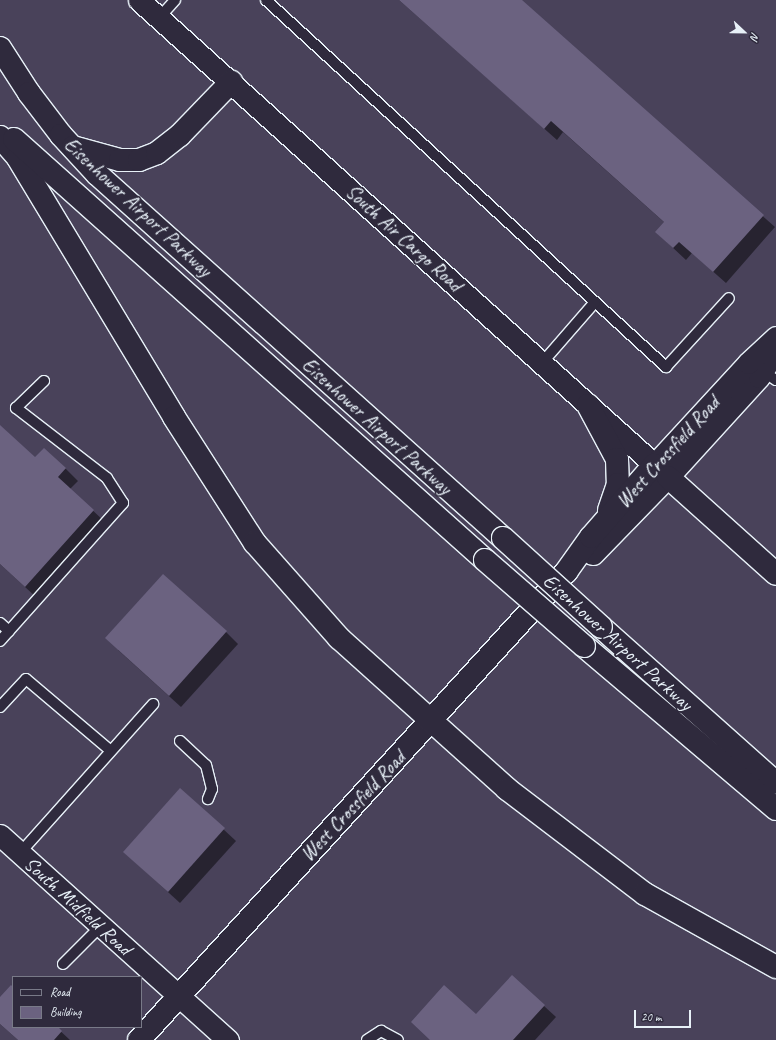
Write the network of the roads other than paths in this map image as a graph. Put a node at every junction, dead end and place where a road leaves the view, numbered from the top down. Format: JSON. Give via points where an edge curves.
{"nodes":[{"id":1,"x":139,"y":0,"type":"edge"},
{"id":2,"x":175,"y":0,"type":"edge"},
{"id":3,"x":266,"y":0,"type":"edge"},
{"id":4,"x":159,"y":18,"type":"junction"},
{"id":5,"x":0,"y":48,"type":"edge"},
{"id":6,"x":231,"y":82,"type":"junction"},
{"id":7,"x":0,"y":126,"type":"edge"},
{"id":8,"x":0,"y":137,"type":"edge"},
{"id":9,"x":72,"y":147,"type":"junction"},
{"id":10,"x":730,"y":298,"type":"dead end"},
{"id":11,"x":595,"y":302,"type":"junction"},
{"id":12,"x":776,"y":337,"type":"edge"},
{"id":13,"x":768,"y":362,"type":"edge"},
{"id":14,"x":542,"y":364,"type":"junction"},
{"id":15,"x":44,"y":381,"type":"dead end"},
{"id":16,"x":588,"y":405,"type":"junction"},
{"id":17,"x":661,"y":471,"type":"junction"},
{"id":18,"x":598,"y":529,"type":"junction"},
{"id":19,"x":566,"y":572,"type":"junction"},
{"id":20,"x":776,"y":574,"type":"edge"},
{"id":21,"x":0,"y":623,"type":"edge"},
{"id":22,"x":9,"y":631,"type":"junction"},
{"id":23,"x":0,"y":641,"type":"edge"},
{"id":24,"x":153,"y":704,"type":"dead end"},
{"id":25,"x":0,"y":707,"type":"edge"},
{"id":26,"x":431,"y":721,"type":"junction"},
{"id":27,"x":180,"y":741,"type":"dead end"},
{"id":28,"x":111,"y":751,"type":"junction"},
{"id":29,"x":776,"y":783,"type":"edge"},
{"id":30,"x":208,"y":799,"type":"dead end"},
{"id":31,"x":776,"y":810,"type":"edge"},
{"id":32,"x":0,"y":835,"type":"edge"},
{"id":33,"x":20,"y":853,"type":"junction"},
{"id":34,"x":101,"y":926,"type":"junction"},
{"id":35,"x":63,"y":964,"type":"dead end"},
{"id":36,"x":776,"y":967,"type":"edge"},
{"id":37,"x":178,"y":996,"type":"junction"},
{"id":38,"x":395,"y":1037,"type":"edge"},
{"id":39,"x":139,"y":1040,"type":"edge"},
{"id":40,"x":228,"y":1040,"type":"edge"},
{"id":41,"x":367,"y":1040,"type":"edge"}],
"edges":[{"from":1,"to":4,"type":"street","name":"South Air Cargo Road"},
{"from":2,"to":4,"type":"lane"},
{"from":3,"to":11,"type":"lane"},
{"from":4,"to":6,"type":"street","name":"South Air Cargo Road"},
{"from":5,"to":9,"type":"main road","name":"Eisenhower Airport Parkway","via":[[28,93]]},
{"from":6,"to":9,"type":"main road","via":[[180,135],[157,153],[139,160],[120,160]]},
{"from":6,"to":14,"type":"street","name":"South Air Cargo Road"},
{"from":7,"to":31,"type":"main road","name":"Eisenhower Airport Parkway","bridge":true,"via":[[485,560]]},
{"from":8,"to":26,"type":"main road","via":[[18,158],[174,417],[255,543],[339,638]]},
{"from":9,"to":29,"type":"main road","name":"Eisenhower Airport Parkway","bridge":true,"via":[[97,174]]},
{"from":10,"to":11,"type":"lane","via":[[666,367]]},
{"from":11,"to":14,"type":"lane"},
{"from":12,"to":13,"type":"street","name":"West Crossfield Road"},
{"from":13,"to":17,"type":"street","name":"West Crossfield Road"},
{"from":14,"to":16,"type":"street","name":"South Air Cargo Road"},
{"from":15,"to":22,"type":"lane","via":[[16,408],[107,478],[123,503]]},
{"from":16,"to":17,"type":"street","name":"South Air Cargo Road"},
{"from":16,"to":18,"type":"main road","via":[[614,451],[619,471],[614,496]]},
{"from":17,"to":18,"type":"main road","name":"West Crossfield Road"},
{"from":17,"to":19,"type":"main road","name":"West Crossfield Road","via":[[603,545]]},
{"from":17,"to":20,"type":"main road"},
{"from":18,"to":19,"type":"main road","name":"West Crossfield Road"},
{"from":19,"to":26,"type":"main road","name":"West Crossfield Road"},
{"from":21,"to":22,"type":"lane"},
{"from":22,"to":23,"type":"lane"},
{"from":24,"to":28,"type":"lane"},
{"from":25,"to":28,"type":"lane","via":[[26,679]]},
{"from":26,"to":36,"type":"main road","via":[[507,789],[645,894]]},
{"from":26,"to":37,"type":"main road","name":"West Crossfield Road"},
{"from":27,"to":30,"type":"lane","via":[[206,765],[212,789]]},
{"from":28,"to":33,"type":"lane"},
{"from":32,"to":33,"type":"street","name":"South Midfield Road"},
{"from":33,"to":34,"type":"street","name":"South Midfield Road"},
{"from":34,"to":35,"type":"lane"},
{"from":34,"to":37,"type":"street","name":"South Midfield Road"},
{"from":37,"to":39,"type":"main road","name":"West Crossfield Road"},
{"from":37,"to":40,"type":"street","name":"South Midfield Road"},
{"from":38,"to":41,"type":"lane","via":[[381,1031]]}]}
